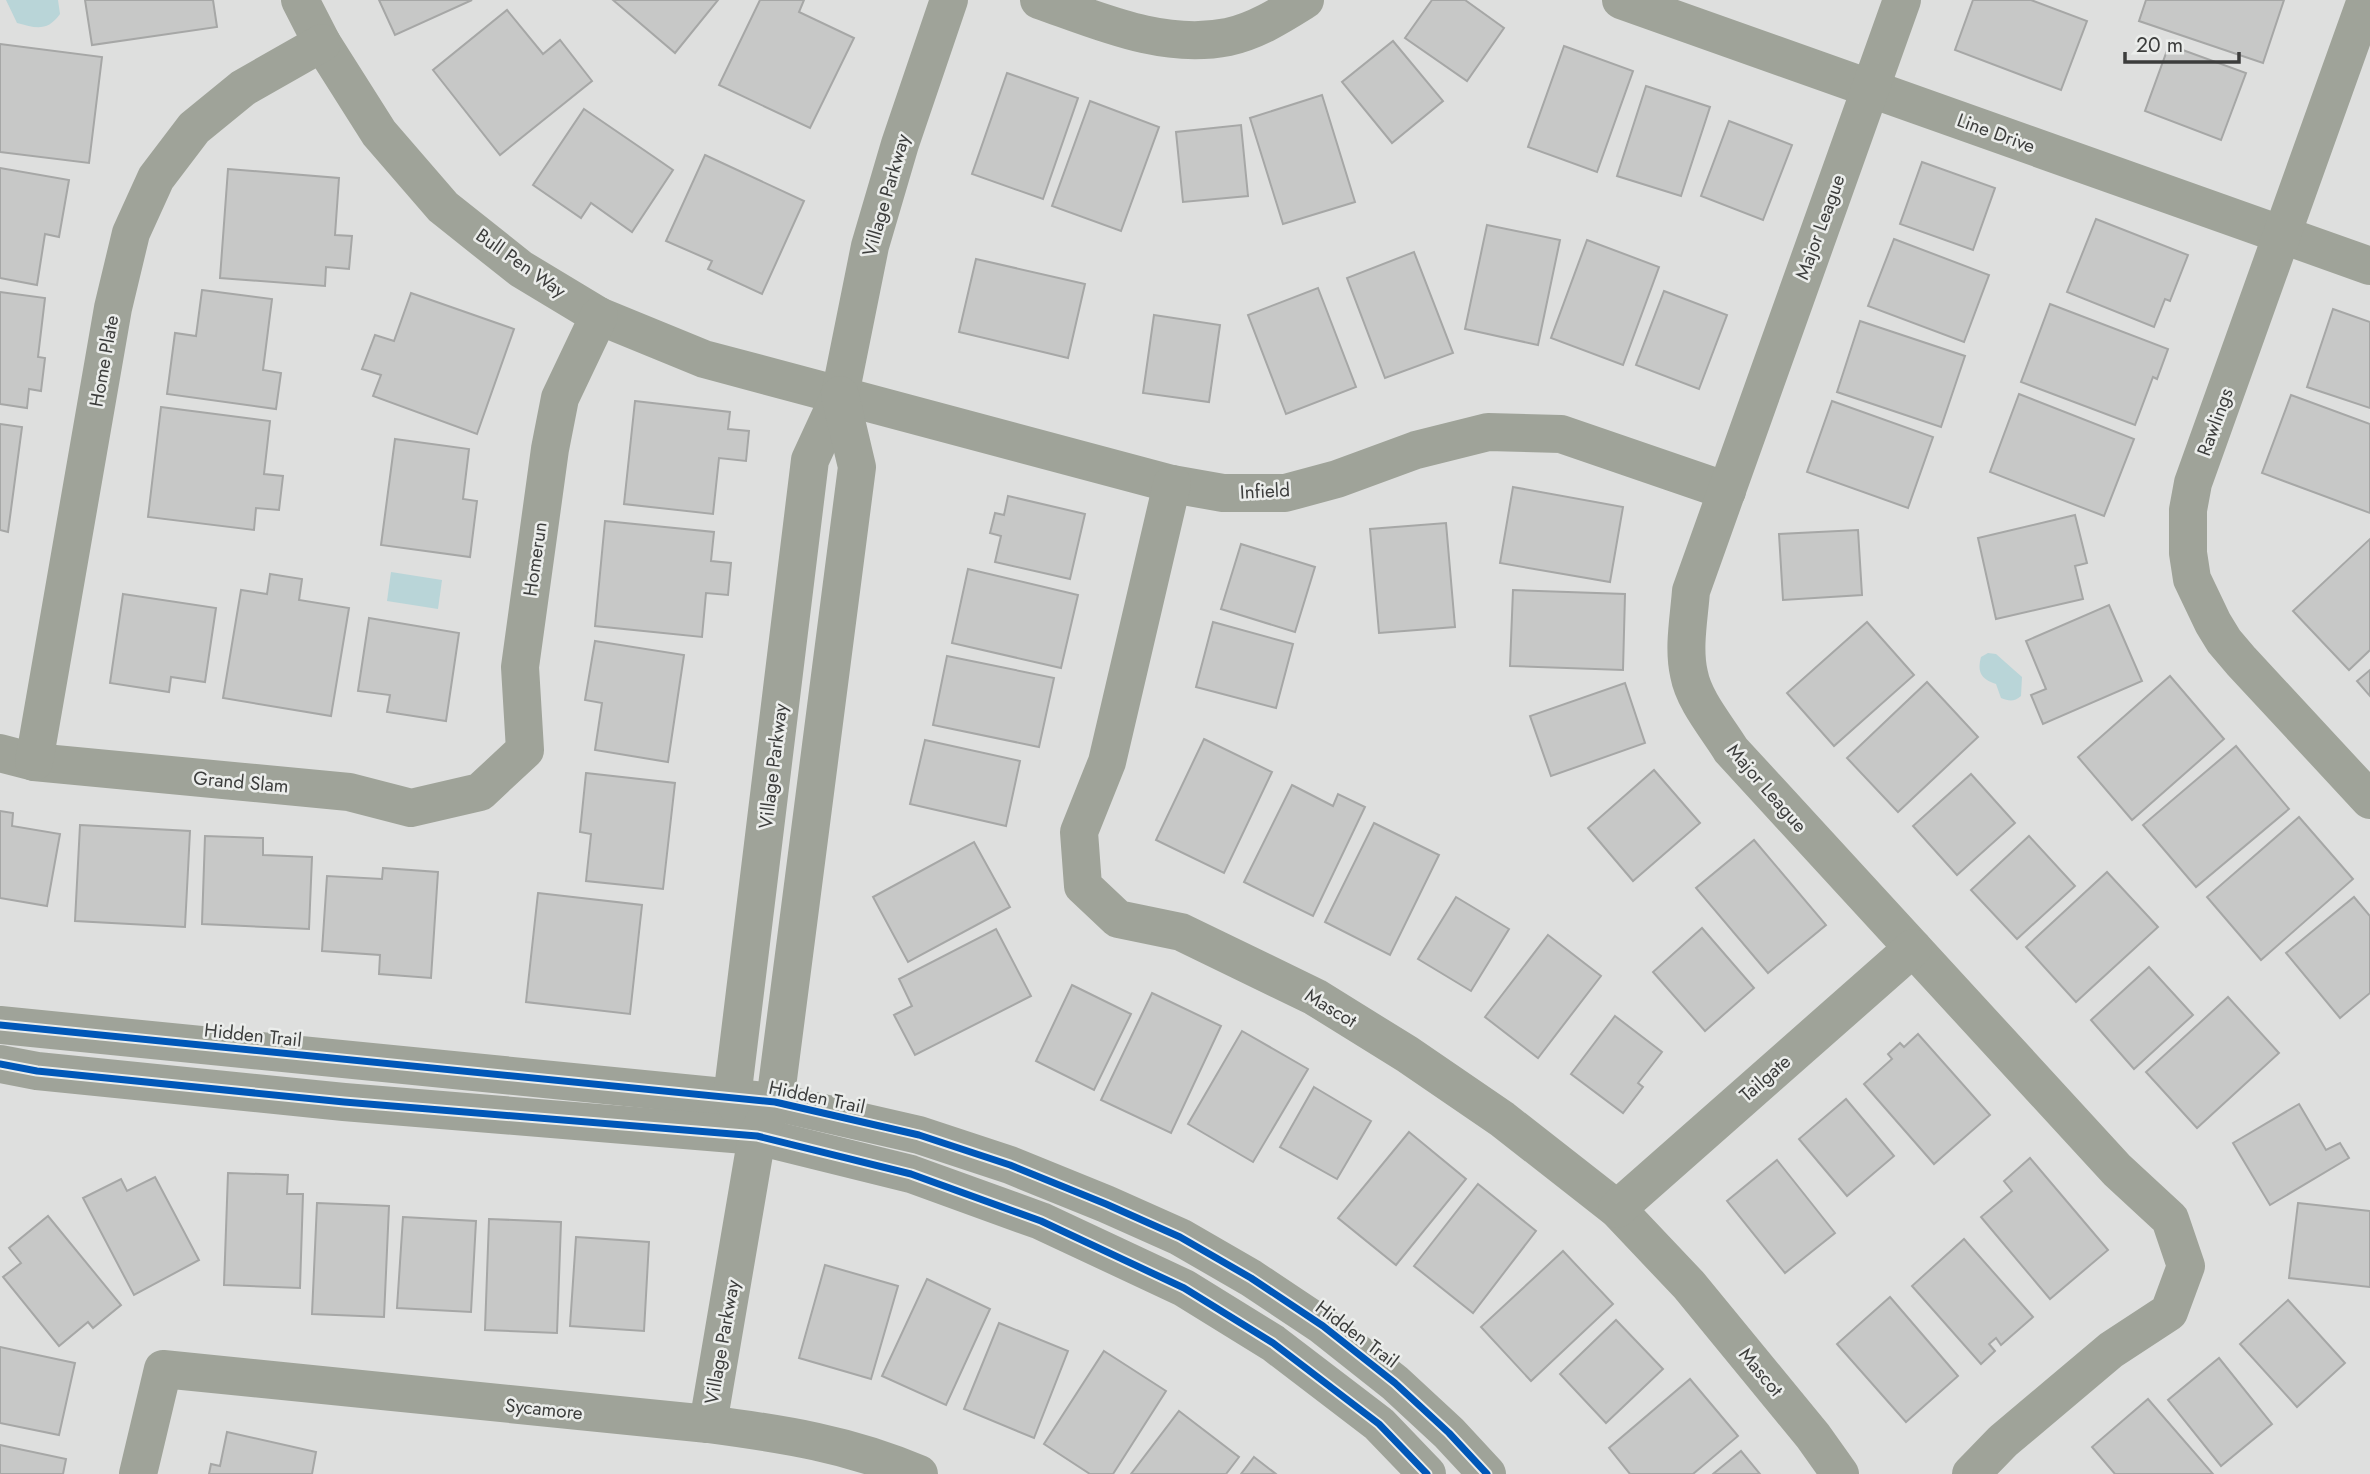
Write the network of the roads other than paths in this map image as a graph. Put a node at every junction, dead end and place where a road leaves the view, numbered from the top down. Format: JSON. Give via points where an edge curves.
{"nodes":[{"id":1,"x":300,"y":0,"type":"edge"},
{"id":2,"x":949,"y":0,"type":"edge"},
{"id":3,"x":1039,"y":0,"type":"edge"},
{"id":4,"x":1305,"y":0,"type":"edge"},
{"id":5,"x":1621,"y":0,"type":"edge"},
{"id":6,"x":1902,"y":0,"type":"edge"},
{"id":7,"x":2366,"y":0,"type":"edge"},
{"id":8,"x":322,"y":43,"type":"junction"},
{"id":9,"x":1870,"y":89,"type":"junction"},
{"id":10,"x":2282,"y":235,"type":"junction"},
{"id":11,"x":2370,"y":266,"type":"edge"},
{"id":12,"x":599,"y":316,"type":"junction"},
{"id":13,"x":840,"y":395,"type":"junction"},
{"id":14,"x":1172,"y":484,"type":"junction"},
{"id":15,"x":1727,"y":491,"type":"junction"},
{"id":16,"x":17,"y":758,"type":"edge"},
{"id":17,"x":480,"y":792,"type":"joint"},
{"id":18,"x":2370,"y":800,"type":"edge"},
{"id":19,"x":1913,"y":948,"type":"junction"},
{"id":20,"x":0,"y":1025,"type":"edge"},
{"id":21,"x":0,"y":1064,"type":"edge"},
{"id":22,"x":732,"y":1098,"type":"junction"},
{"id":23,"x":775,"y":1102,"type":"junction"},
{"id":24,"x":757,"y":1136,"type":"junction"},
{"id":25,"x":1617,"y":1209,"type":"junction"},
{"id":26,"x":708,"y":1424,"type":"junction"},
{"id":27,"x":138,"y":1474,"type":"edge"},
{"id":28,"x":919,"y":1474,"type":"edge"},
{"id":29,"x":1427,"y":1474,"type":"edge"},
{"id":30,"x":1487,"y":1474,"type":"edge"},
{"id":31,"x":1840,"y":1474,"type":"edge"},
{"id":32,"x":1971,"y":1474,"type":"edge"}],
"edges":[{"from":1,"to":8,"type":"street","name":"Bull Pen Way"},
{"from":2,"to":13,"type":"street","name":"Village Parkway","via":[[870,246]]},
{"from":3,"to":4,"type":"street","via":[[1128,31],[1180,40],[1228,37],[1271,22]]},
{"from":5,"to":9,"type":"street","name":"Line Drive"},
{"from":6,"to":9,"type":"street","name":"Major League"},
{"from":7,"to":10,"type":"street","name":"Rawlings"},
{"from":8,"to":12,"type":"street","name":"Bull Pen Way","via":[[379,133],[443,207],[521,269]]},
{"from":8,"to":16,"type":"street","name":"Home Plate","via":[[243,88],[194,128],[156,178],[131,233]]},
{"from":9,"to":10,"type":"street","name":"Line Drive"},
{"from":9,"to":15,"type":"street","name":"Major League"},
{"from":10,"to":11,"type":"street","name":"Line Drive"},
{"from":10,"to":18,"type":"street","name":"Rawlings","via":[[2193,483],[2188,510],[2192,579],[2224,641]]},
{"from":12,"to":13,"type":"street","name":"Bull Pen Way","via":[[704,359]]},
{"from":12,"to":17,"type":"street","name":"Homerun","via":[[560,398],[550,449],[520,667],[525,750]]},
{"from":13,"to":14,"type":"street","name":"Infield"},
{"from":13,"to":22,"type":"street","name":"Village Parkway","via":[[810,460]]},
{"from":13,"to":23,"type":"street","name":"Village Parkway","via":[[857,467]]},
{"from":14,"to":15,"type":"street","name":"Infield","via":[[1223,493],[1285,493],[1488,432],[1561,434]]},
{"from":14,"to":25,"type":"street","name":"Mascot","via":[[1107,762],[1079,832],[1083,886],[1118,919],[1181,932],[1315,997],[1502,1119]]},
{"from":15,"to":19,"type":"street","name":"Major League","via":[[1691,591],[1689,674],[1731,750]]},
{"from":16,"to":17,"type":"street","name":"Grand Slam","via":[[349,792],[411,808]]},
{"from":19,"to":25,"type":"street","name":"Tailgate"},
{"from":19,"to":32,"type":"street","name":"Major League","via":[[2117,1170],[2170,1219],[2186,1266],[2169,1312],[2111,1350]]},
{"from":20,"to":22,"type":"street","name":"Hidden Trail"},
{"from":21,"to":24,"type":"street","via":[[344,1102]]},
{"from":22,"to":23,"type":"street","name":"Hidden Trail"},
{"from":22,"to":24,"type":"street"},
{"from":23,"to":24,"type":"street","name":"Village Parkway"},
{"from":23,"to":30,"type":"street","name":"Hidden Trail","via":[[919,1135],[997,1160],[1180,1237],[1323,1326],[1395,1383]]},
{"from":24,"to":26,"type":"street","name":"Village Parkway"},
{"from":24,"to":29,"type":"street","via":[[911,1174],[1041,1221],[1184,1288],[1273,1343],[1379,1424]]},
{"from":25,"to":31,"type":"street","name":"Mascot","via":[[1689,1285]]},
{"from":26,"to":27,"type":"street","name":"Sycamore","via":[[163,1369]]},
{"from":26,"to":28,"type":"street","name":"Sycamore","via":[[797,1436],[880,1457]]}]}
